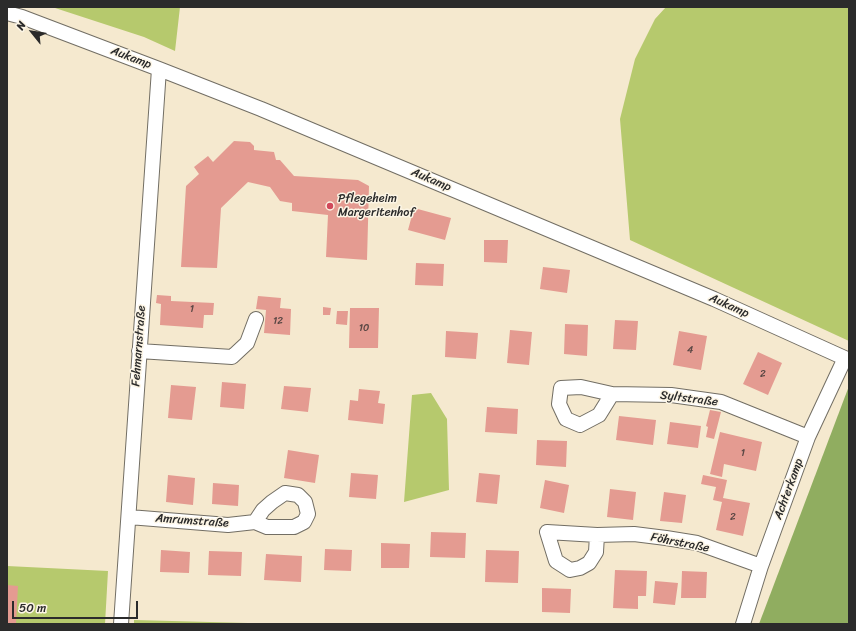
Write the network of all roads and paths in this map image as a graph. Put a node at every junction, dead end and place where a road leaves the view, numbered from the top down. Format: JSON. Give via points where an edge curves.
{"nodes":[{"id":1,"x":7,"y":13,"type":"edge"},
{"id":2,"x":159,"y":69,"type":"junction"},
{"id":3,"x":256,"y":319,"type":"dead end"},
{"id":4,"x":139,"y":351,"type":"junction"},
{"id":5,"x":847,"y":359,"type":"edge"},
{"id":6,"x":612,"y":394,"type":"dead end"},
{"id":7,"x":808,"y":437,"type":"junction"},
{"id":8,"x":129,"y":517,"type":"junction"},
{"id":9,"x":255,"y":522,"type":"dead end"},
{"id":10,"x":597,"y":535,"type":"dead end"},
{"id":11,"x":761,"y":566,"type":"junction"},
{"id":12,"x":121,"y":624,"type":"edge"},
{"id":13,"x":743,"y":624,"type":"edge"}],
"edges":[{"from":1,"to":2,"type":"street","name":"Aukamp"},
{"from":2,"to":4,"type":"street","name":"Fehmarnstraße"},
{"from":2,"to":5,"type":"street","name":"Aukamp","via":[[707,296]]},
{"from":3,"to":4,"type":"street","via":[[247,343],[232,357]]},
{"from":4,"to":8,"type":"street","name":"Fehmarnstraße"},
{"from":5,"to":7,"type":"street","name":"Achterkamp"},
{"from":6,"to":7,"type":"street","name":"Syltstraße","via":[[671,395],[721,402]]},
{"from":7,"to":11,"type":"street","name":"Achterkamp"},
{"from":8,"to":9,"type":"street","name":"Amrumstraße","via":[[228,525]]},
{"from":8,"to":12,"type":"street","name":"Fehmarnstraße"},
{"from":10,"to":11,"type":"street","name":"Föhrstraße","via":[[634,534],[697,543]]},
{"from":11,"to":13,"type":"street","name":"Achterkamp"}]}
